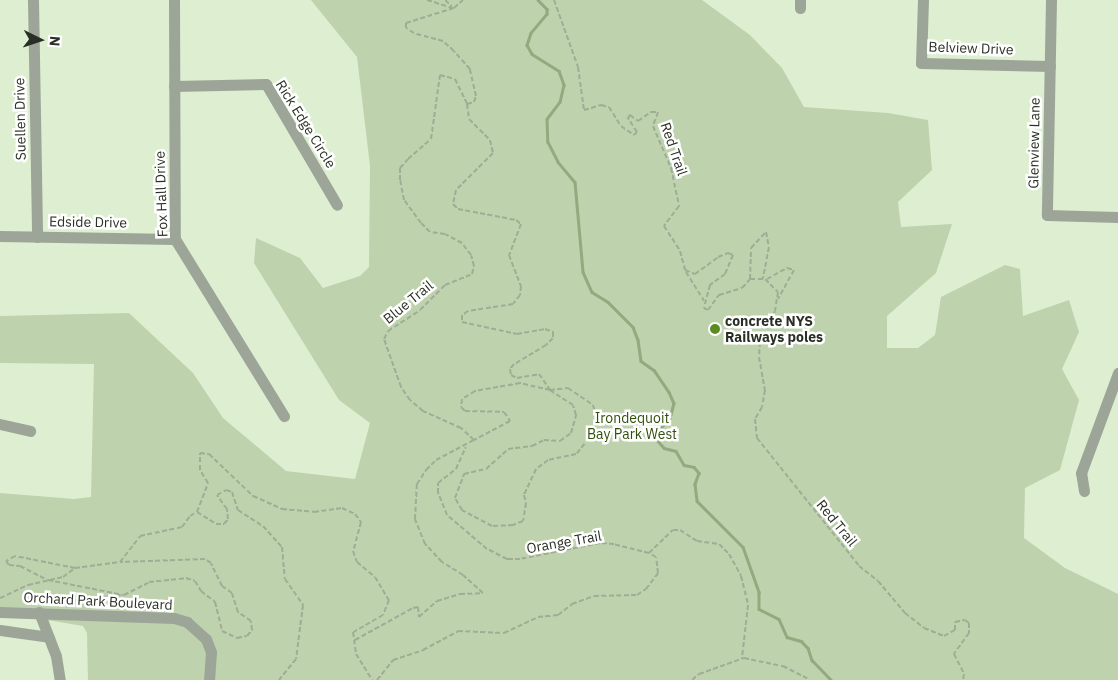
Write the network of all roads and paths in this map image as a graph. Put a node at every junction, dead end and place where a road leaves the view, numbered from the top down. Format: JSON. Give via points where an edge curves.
{"nodes":[{"id":1,"x":33,"y":0,"type":"edge"},
{"id":2,"x":174,"y":0,"type":"edge"},
{"id":3,"x":427,"y":0,"type":"edge"},
{"id":4,"x":445,"y":0,"type":"edge"},
{"id":5,"x":462,"y":0,"type":"edge"},
{"id":6,"x":554,"y":0,"type":"edge"},
{"id":7,"x":923,"y":0,"type":"edge"},
{"id":8,"x":1051,"y":0,"type":"edge"},
{"id":9,"x":454,"y":8,"type":"junction"},
{"id":10,"x":1050,"y":66,"type":"junction"},
{"id":11,"x":174,"y":86,"type":"junction"},
{"id":12,"x":467,"y":104,"type":"junction"},
{"id":13,"x":337,"y":205,"type":"dead end"},
{"id":14,"x":1118,"y":217,"type":"edge"},
{"id":15,"x":0,"y":236,"type":"edge"},
{"id":16,"x":37,"y":237,"type":"junction"},
{"id":17,"x":175,"y":239,"type":"junction"},
{"id":18,"x":685,"y":270,"type":"junction"},
{"id":19,"x":763,"y":278,"type":"junction"},
{"id":20,"x":750,"y":279,"type":"junction"},
{"id":21,"x":766,"y":280,"type":"junction"},
{"id":22,"x":704,"y":301,"type":"junction"},
{"id":23,"x":777,"y":301,"type":"junction"},
{"id":24,"x":1118,"y":373,"type":"edge"},
{"id":25,"x":550,"y":390,"type":"junction"},
{"id":26,"x":284,"y":416,"type":"dead end"},
{"id":27,"x":0,"y":424,"type":"edge"},
{"id":28,"x":30,"y":431,"type":"dead end"},
{"id":29,"x":474,"y":440,"type":"junction"},
{"id":30,"x":466,"y":447,"type":"junction"},
{"id":31,"x":1084,"y":491,"type":"dead end"},
{"id":32,"x":197,"y":512,"type":"junction"},
{"id":33,"x":649,"y":553,"type":"junction"},
{"id":34,"x":120,"y":562,"type":"junction"},
{"id":35,"x":74,"y":568,"type":"junction"},
{"id":36,"x":48,"y":580,"type":"junction"},
{"id":37,"x":124,"y":595,"type":"junction"},
{"id":38,"x":0,"y":598,"type":"edge"},
{"id":39,"x":42,"y":609,"type":"junction"},
{"id":40,"x":0,"y":612,"type":"edge"},
{"id":41,"x":0,"y":630,"type":"edge"},
{"id":42,"x":49,"y":637,"type":"junction"},
{"id":43,"x":355,"y":640,"type":"junction"},
{"id":44,"x":742,"y":658,"type":"junction"},
{"id":45,"x":58,"y":678,"type":"edge"},
{"id":46,"x":209,"y":680,"type":"edge"},
{"id":47,"x":279,"y":680,"type":"edge"},
{"id":48,"x":372,"y":680,"type":"edge"},
{"id":49,"x":377,"y":680,"type":"edge"},
{"id":50,"x":692,"y":680,"type":"edge"},
{"id":51,"x":810,"y":680,"type":"edge"},
{"id":52,"x":964,"y":680,"type":"edge"}],
"edges":[{"from":1,"to":16,"type":"street","name":"Suellen Drive"},
{"from":2,"to":11,"type":"street","name":"Fox Hall Drive"},
{"from":3,"to":9,"type":"path"},
{"from":4,"to":9,"type":"path"},
{"from":5,"to":9,"type":"path"},
{"from":6,"to":18,"type":"path","name":"Red Trail","via":[[578,67],[584,110],[601,105],[609,107],[620,126],[634,135],[637,132],[628,118],[630,115],[638,121],[651,112],[658,112],[653,126],[671,168],[679,206],[664,226],[680,251]]},
{"from":7,"to":10,"type":"street","name":"Belview Drive","via":[[921,63]]},
{"from":8,"to":10,"type":"street","name":"Glenview Lane"},
{"from":9,"to":12,"type":"path","via":[[411,20],[406,23],[406,28],[443,41],[470,69],[476,96],[474,102]]},
{"from":10,"to":14,"type":"street","name":"Glenview Lane","via":[[1048,215]]},
{"from":11,"to":13,"type":"street","name":"Rick Edge Circle","via":[[266,84]]},
{"from":11,"to":17,"type":"street","name":"Fox Hall Drive"},
{"from":12,"to":25,"type":"path","via":[[469,119],[490,140],[493,153],[456,190],[453,204],[458,209],[516,220],[521,224],[509,255],[521,286],[520,295],[513,304],[468,311],[462,315],[462,322],[517,334],[545,329],[553,332],[553,338],[546,345],[510,369],[510,375],[517,378],[539,374]]},
{"from":12,"to":29,"type":"path","name":"Blue Trail","via":[[455,79],[440,76],[431,139],[400,168],[400,180],[404,200],[421,224],[430,232],[445,234],[462,243],[468,250],[474,266],[472,274],[445,285],[420,310],[388,331],[384,339],[401,387],[410,400],[423,411],[461,428]]},
{"from":15,"to":16,"type":"street","name":"Edside Drive"},
{"from":16,"to":17,"type":"street","name":"Edside Drive"},
{"from":17,"to":26,"type":"street","name":"Fox Hall Drive"},
{"from":18,"to":22,"type":"path"},
{"from":18,"to":22,"type":"path","via":[[694,274],[718,257],[728,253],[733,255],[725,274],[710,285]]},
{"from":19,"to":20,"type":"path"},
{"from":19,"to":20,"type":"path","via":[[769,247],[766,232],[752,248]]},
{"from":19,"to":21,"type":"path"},
{"from":20,"to":22,"type":"path","via":[[742,288],[719,295],[708,310],[704,308]]},
{"from":21,"to":23,"type":"path","via":[[778,292]]},
{"from":21,"to":23,"type":"path","name":"Red Trail","via":[[788,268],[794,270]]},
{"from":23,"to":52,"type":"path","name":"Red Trail","via":[[760,342],[759,358],[765,390],[762,407],[755,419],[757,438],[859,566],[878,581],[906,613],[930,631],[944,636],[954,630],[955,622],[965,620],[969,623],[966,639],[954,649]]},
{"from":24,"to":31,"type":"street","via":[[1081,473]]},
{"from":25,"to":25,"type":"path","via":[[573,405],[576,415],[571,433],[560,441],[544,440],[532,446],[508,449],[486,469],[464,474],[455,498],[457,504],[480,523],[504,526],[523,521],[526,514],[524,495],[536,469],[548,460],[576,454],[594,432],[596,416],[593,405],[568,388]]},
{"from":25,"to":29,"type":"path","via":[[520,383],[475,392],[462,399],[460,406],[465,411],[504,412],[510,420]]},
{"from":27,"to":28,"type":"street"},
{"from":29,"to":30,"type":"path"},
{"from":30,"to":33,"type":"path","name":"Orange Trail","via":[[456,469],[438,483],[438,493],[447,515],[487,549],[507,559],[600,543]]},
{"from":30,"to":43,"type":"path","via":[[436,460],[426,470],[417,484],[415,519],[425,544],[442,562],[483,592],[437,601],[419,617],[419,609],[413,608]]},
{"from":32,"to":34,"type":"path","via":[[182,528],[140,536]]},
{"from":32,"to":43,"type":"path","via":[[208,483],[200,470],[200,453],[209,454],[253,496],[282,509],[314,512],[342,508],[355,514],[361,522],[354,551],[357,562],[375,577],[389,600],[383,616],[354,632]]},
{"from":32,"to":47,"type":"path","via":[[216,524],[224,524],[228,518],[227,509],[217,495],[220,490],[232,492],[238,510],[264,526],[282,547],[285,579],[303,605],[296,659]]},
{"from":33,"to":44,"type":"path","via":[[673,530],[680,530],[697,541],[719,544],[729,554],[742,576],[748,604]]},
{"from":33,"to":49,"type":"path","via":[[656,557],[658,573],[637,595],[594,596],[572,604],[558,615],[538,617],[504,633],[458,631],[423,650],[393,660]]},
{"from":34,"to":35,"type":"path"},
{"from":34,"to":37,"type":"path","via":[[205,559],[211,563],[222,586],[232,593],[238,612],[251,621],[252,630],[247,636],[237,638],[222,631],[215,602],[195,582],[186,578],[148,582]]},
{"from":35,"to":36,"type":"path","via":[[63,578]]},
{"from":35,"to":36,"type":"path","via":[[7,558],[9,565],[20,566]]},
{"from":36,"to":37,"type":"path"},
{"from":36,"to":38,"type":"path"},
{"from":37,"to":39,"type":"path","via":[[70,600]]},
{"from":39,"to":40,"type":"street","name":"Orchard Park Boulevard"},
{"from":39,"to":42,"type":"street"},
{"from":39,"to":46,"type":"street","name":"Orchard Park Boulevard","via":[[159,616],[187,622],[206,639],[210,652]]},
{"from":41,"to":42,"type":"street"},
{"from":42,"to":45,"type":"street"},
{"from":43,"to":48,"type":"path","via":[[356,654]]},
{"from":44,"to":50,"type":"path","via":[[699,674]]},
{"from":44,"to":51,"type":"path","via":[[783,666]]}]}
